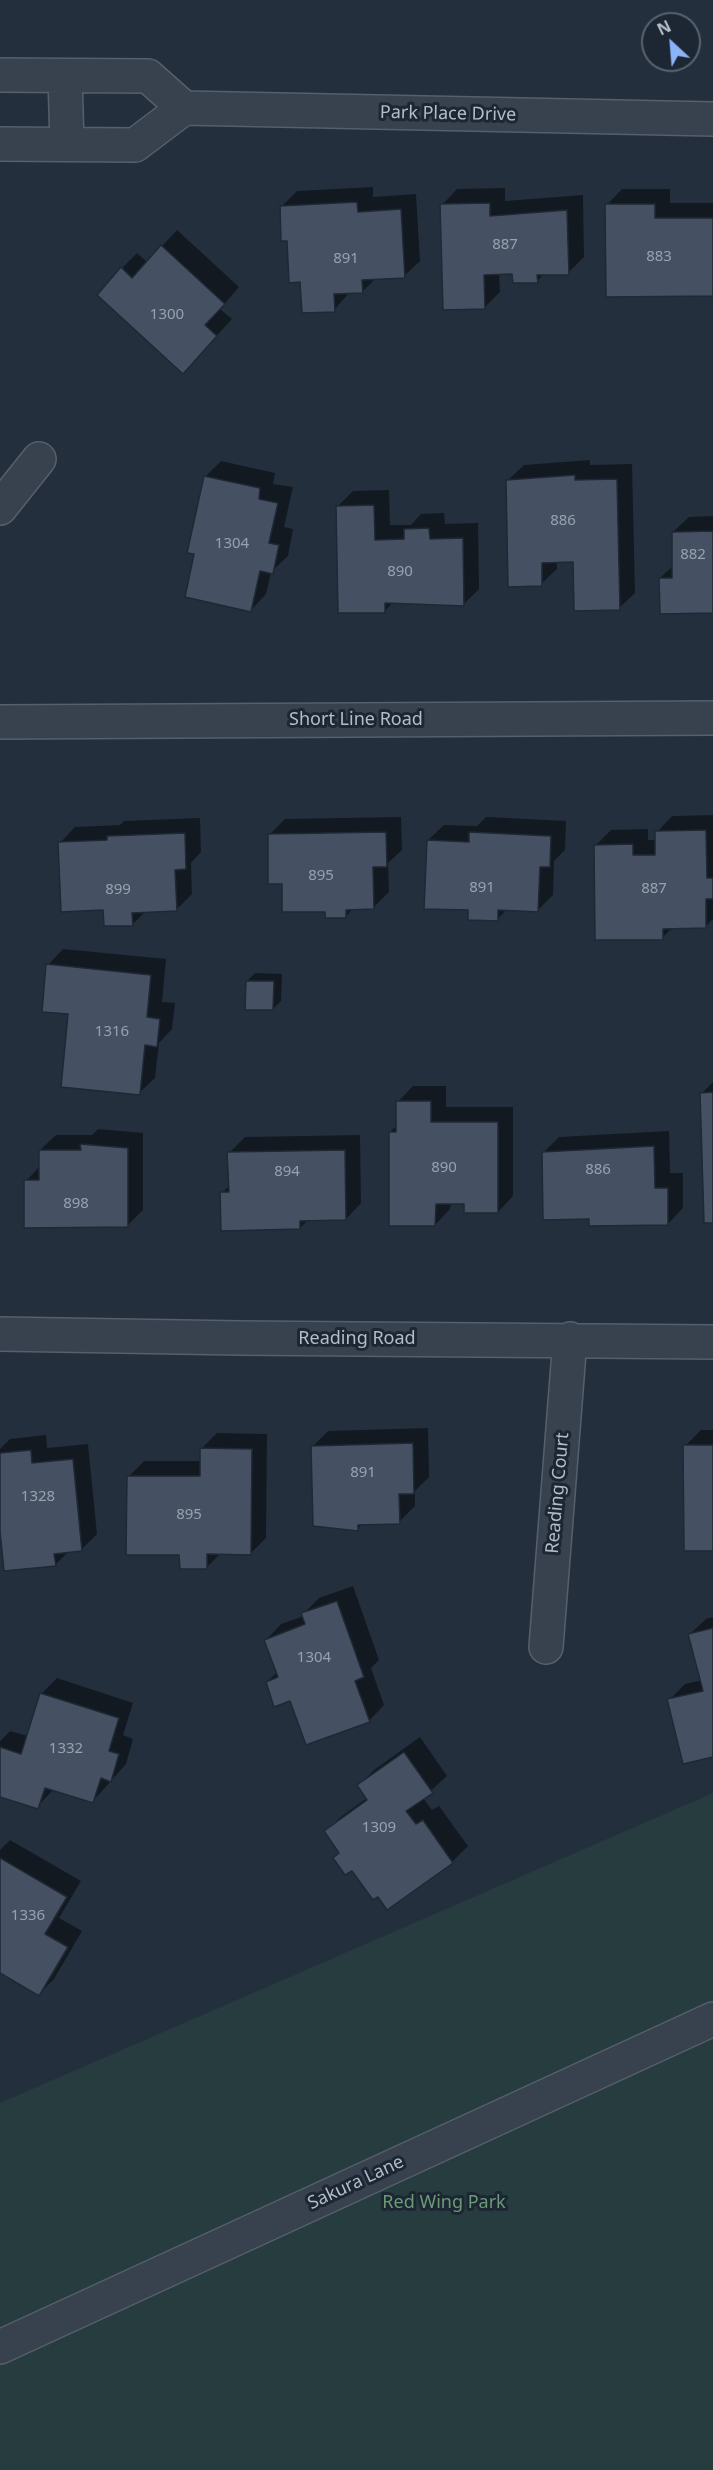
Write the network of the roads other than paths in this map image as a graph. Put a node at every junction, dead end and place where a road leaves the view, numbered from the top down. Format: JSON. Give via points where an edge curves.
{"nodes":[{"id":1,"x":0,"y":75,"type":"edge"},
{"id":2,"x":65,"y":76,"type":"junction"},
{"id":3,"x":184,"y":108,"type":"junction"},
{"id":4,"x":713,"y":119,"type":"edge"},
{"id":5,"x":0,"y":144,"type":"edge"},
{"id":6,"x":67,"y":144,"type":"junction"},
{"id":7,"x":39,"y":459,"type":"dead end"},
{"id":8,"x":0,"y":508,"type":"edge"},
{"id":9,"x":713,"y":718,"type":"edge"},
{"id":10,"x":0,"y":723,"type":"edge"},
{"id":11,"x":0,"y":1334,"type":"edge"},
{"id":12,"x":570,"y":1339,"type":"junction"},
{"id":13,"x":713,"y":1342,"type":"edge"},
{"id":14,"x":546,"y":1647,"type":"dead end"},
{"id":15,"x":713,"y":2019,"type":"edge"},
{"id":16,"x":0,"y":2347,"type":"edge"}],
"edges":[{"from":1,"to":2,"type":"street"},
{"from":2,"to":3,"type":"street","via":[[148,76]]},
{"from":2,"to":6,"type":"street"},
{"from":3,"to":4,"type":"street","name":"Park Place Drive"},
{"from":3,"to":6,"type":"street","via":[[135,144]]},
{"from":5,"to":6,"type":"street"},
{"from":7,"to":8,"type":"street"},
{"from":9,"to":10,"type":"street","name":"Short Line Road"},
{"from":11,"to":12,"type":"street","name":"Reading Road"},
{"from":12,"to":13,"type":"street","name":"Reading Road"},
{"from":12,"to":14,"type":"street","name":"Reading Court"},
{"from":15,"to":16,"type":"street","name":"Sakura Lane"}]}
